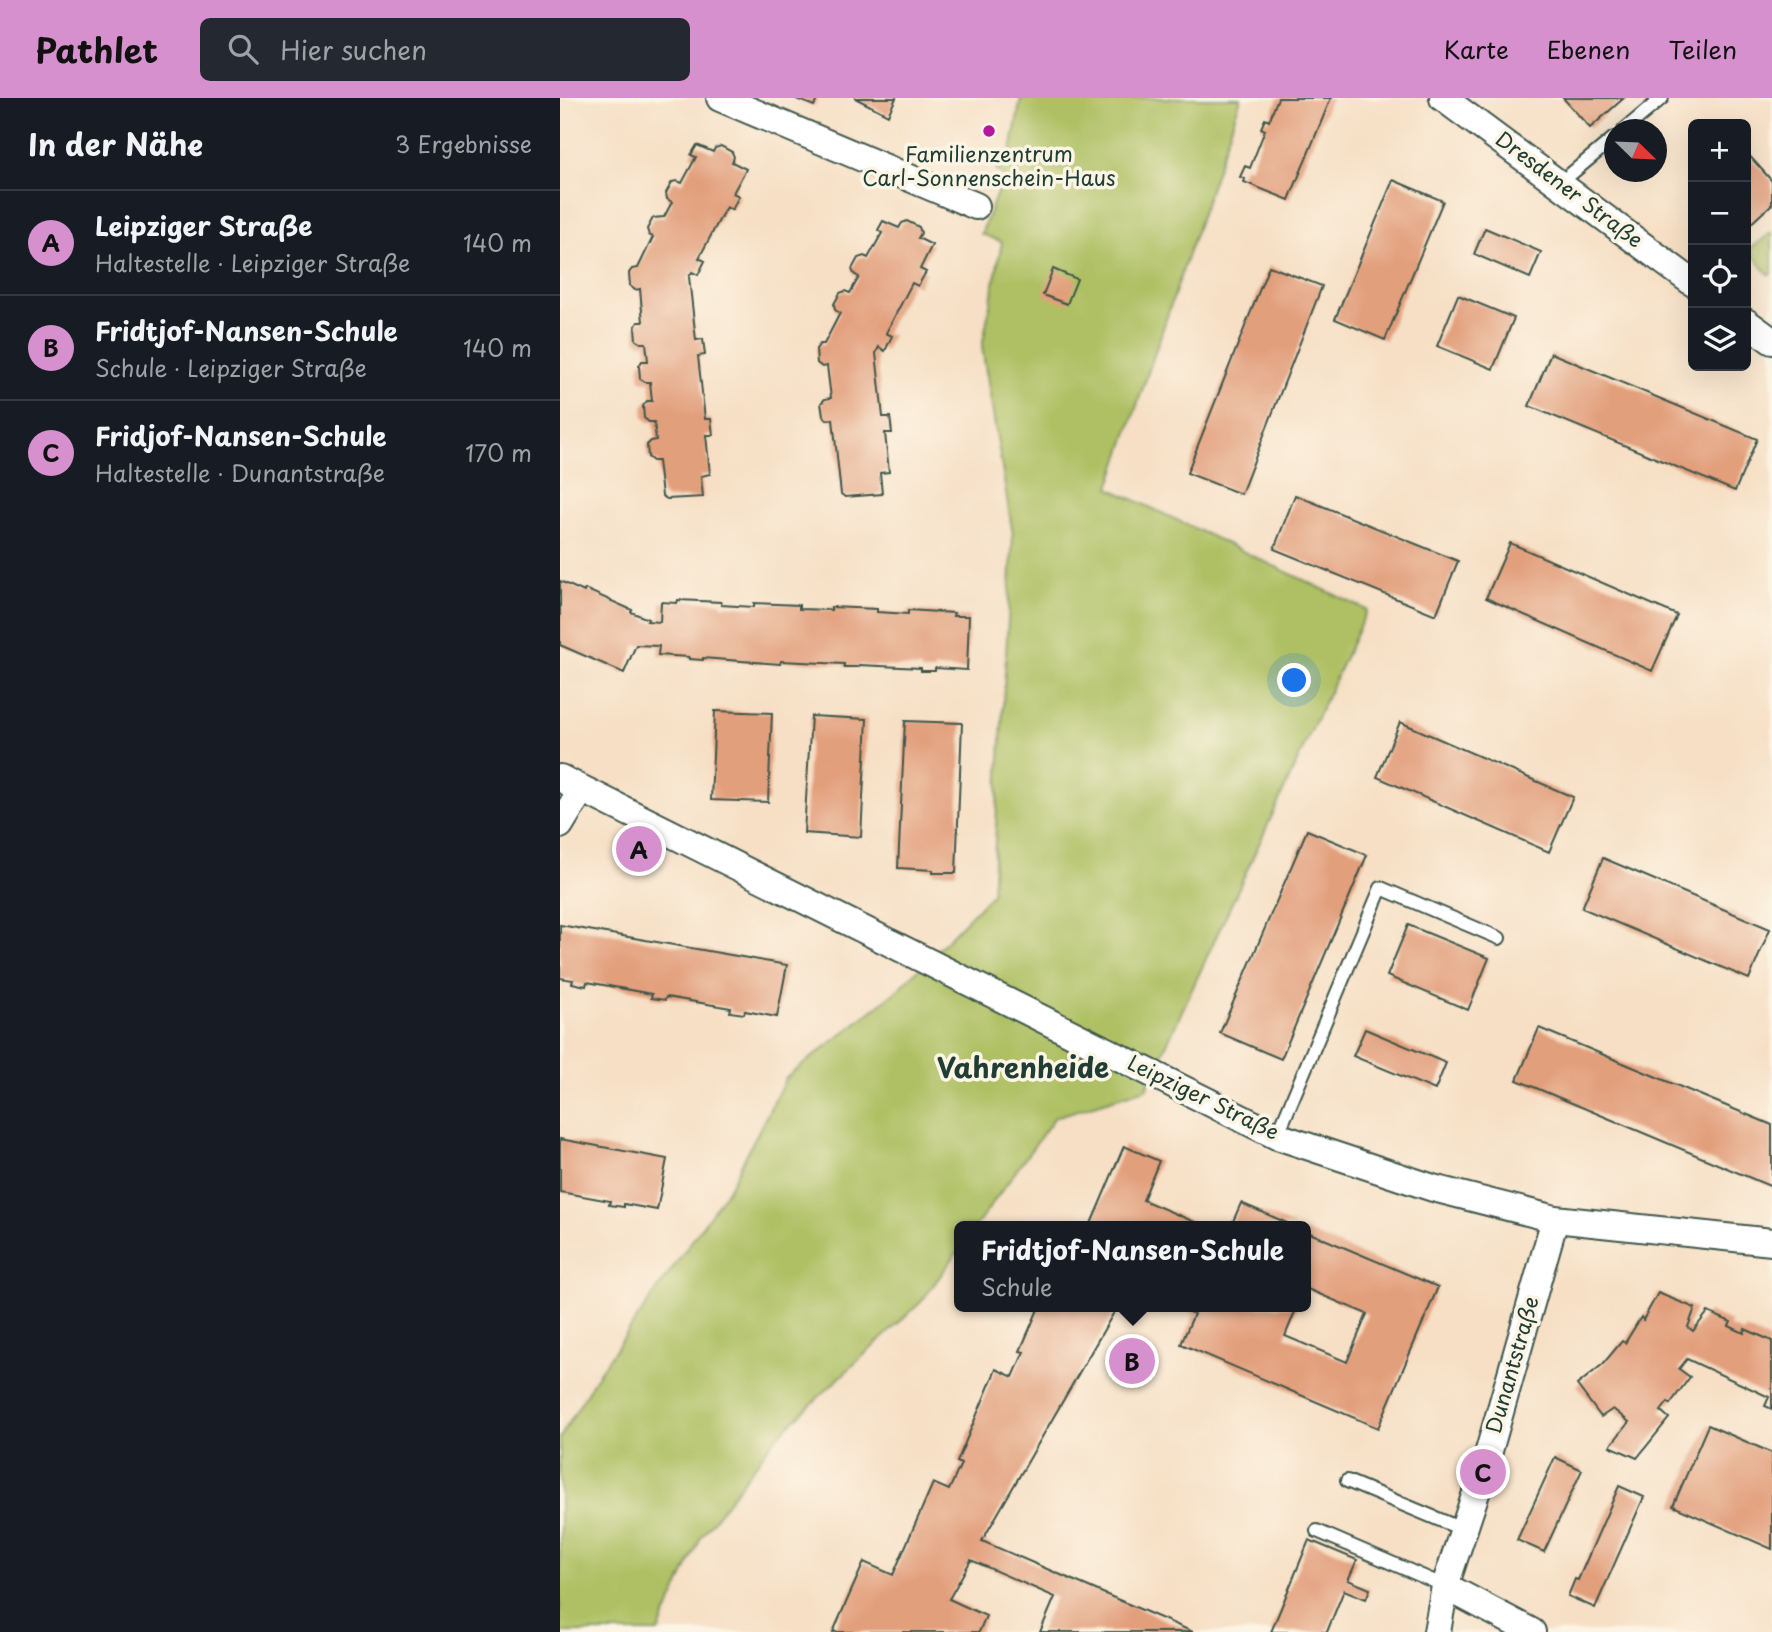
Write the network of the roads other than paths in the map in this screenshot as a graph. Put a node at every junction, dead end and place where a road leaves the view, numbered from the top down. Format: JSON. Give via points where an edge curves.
{"nodes":[{"id":1,"x":720,"y":98,"type":"edge"},
{"id":2,"x":1662,"y":98,"type":"edge"},
{"id":3,"x":1453,"y":101,"type":"edge"},
{"id":4,"x":1638,"y":119,"type":"edge"},
{"id":5,"x":1604,"y":147,"type":"edge"},
{"id":6,"x":1560,"y":183,"type":"junction"},
{"id":7,"x":976,"y":206,"type":"dead end"},
{"id":8,"x":1688,"y":278,"type":"edge"},
{"id":9,"x":1751,"y":325,"type":"edge"},
{"id":10,"x":1772,"y":341,"type":"edge"},
{"id":11,"x":571,"y":783,"type":"edge"},
{"id":12,"x":560,"y":825,"type":"edge"},
{"id":13,"x":1499,"y":938,"type":"dead end"},
{"id":14,"x":1278,"y":1136,"type":"junction"},
{"id":15,"x":1555,"y":1219,"type":"junction"},
{"id":16,"x":1772,"y":1242,"type":"edge"},
{"id":17,"x":1347,"y":1481,"type":"dead end"},
{"id":18,"x":1464,"y":1530,"type":"junction"},
{"id":19,"x":1317,"y":1531,"type":"dead end"},
{"id":20,"x":1445,"y":1586,"type":"junction"},
{"id":21,"x":1437,"y":1632,"type":"edge"},
{"id":22,"x":1532,"y":1632,"type":"edge"}],
"edges":[{"from":1,"to":7,"type":"street"},
{"from":2,"to":4,"type":"lane"},
{"from":3,"to":6,"type":"street","name":"Dresdener Straße"},
{"from":5,"to":6,"type":"lane"},
{"from":6,"to":8,"type":"street","name":"Dresdener Straße"},
{"from":9,"to":10,"type":"street"},
{"from":11,"to":12,"type":"street"},
{"from":11,"to":14,"type":"street","name":"Leipziger Straße"},
{"from":13,"to":14,"type":"lane","via":[[1381,888]]},
{"from":14,"to":15,"type":"street","name":"Leipziger Straße","via":[[1433,1188]]},
{"from":15,"to":16,"type":"street","name":"Leipziger Straße"},
{"from":15,"to":18,"type":"street","name":"Dunantstraße"},
{"from":17,"to":18,"type":"lane"},
{"from":18,"to":20,"type":"street","name":"Dunantstraße"},
{"from":19,"to":20,"type":"lane"},
{"from":20,"to":21,"type":"street","name":"Dunantstraße"},
{"from":20,"to":22,"type":"street"}]}
